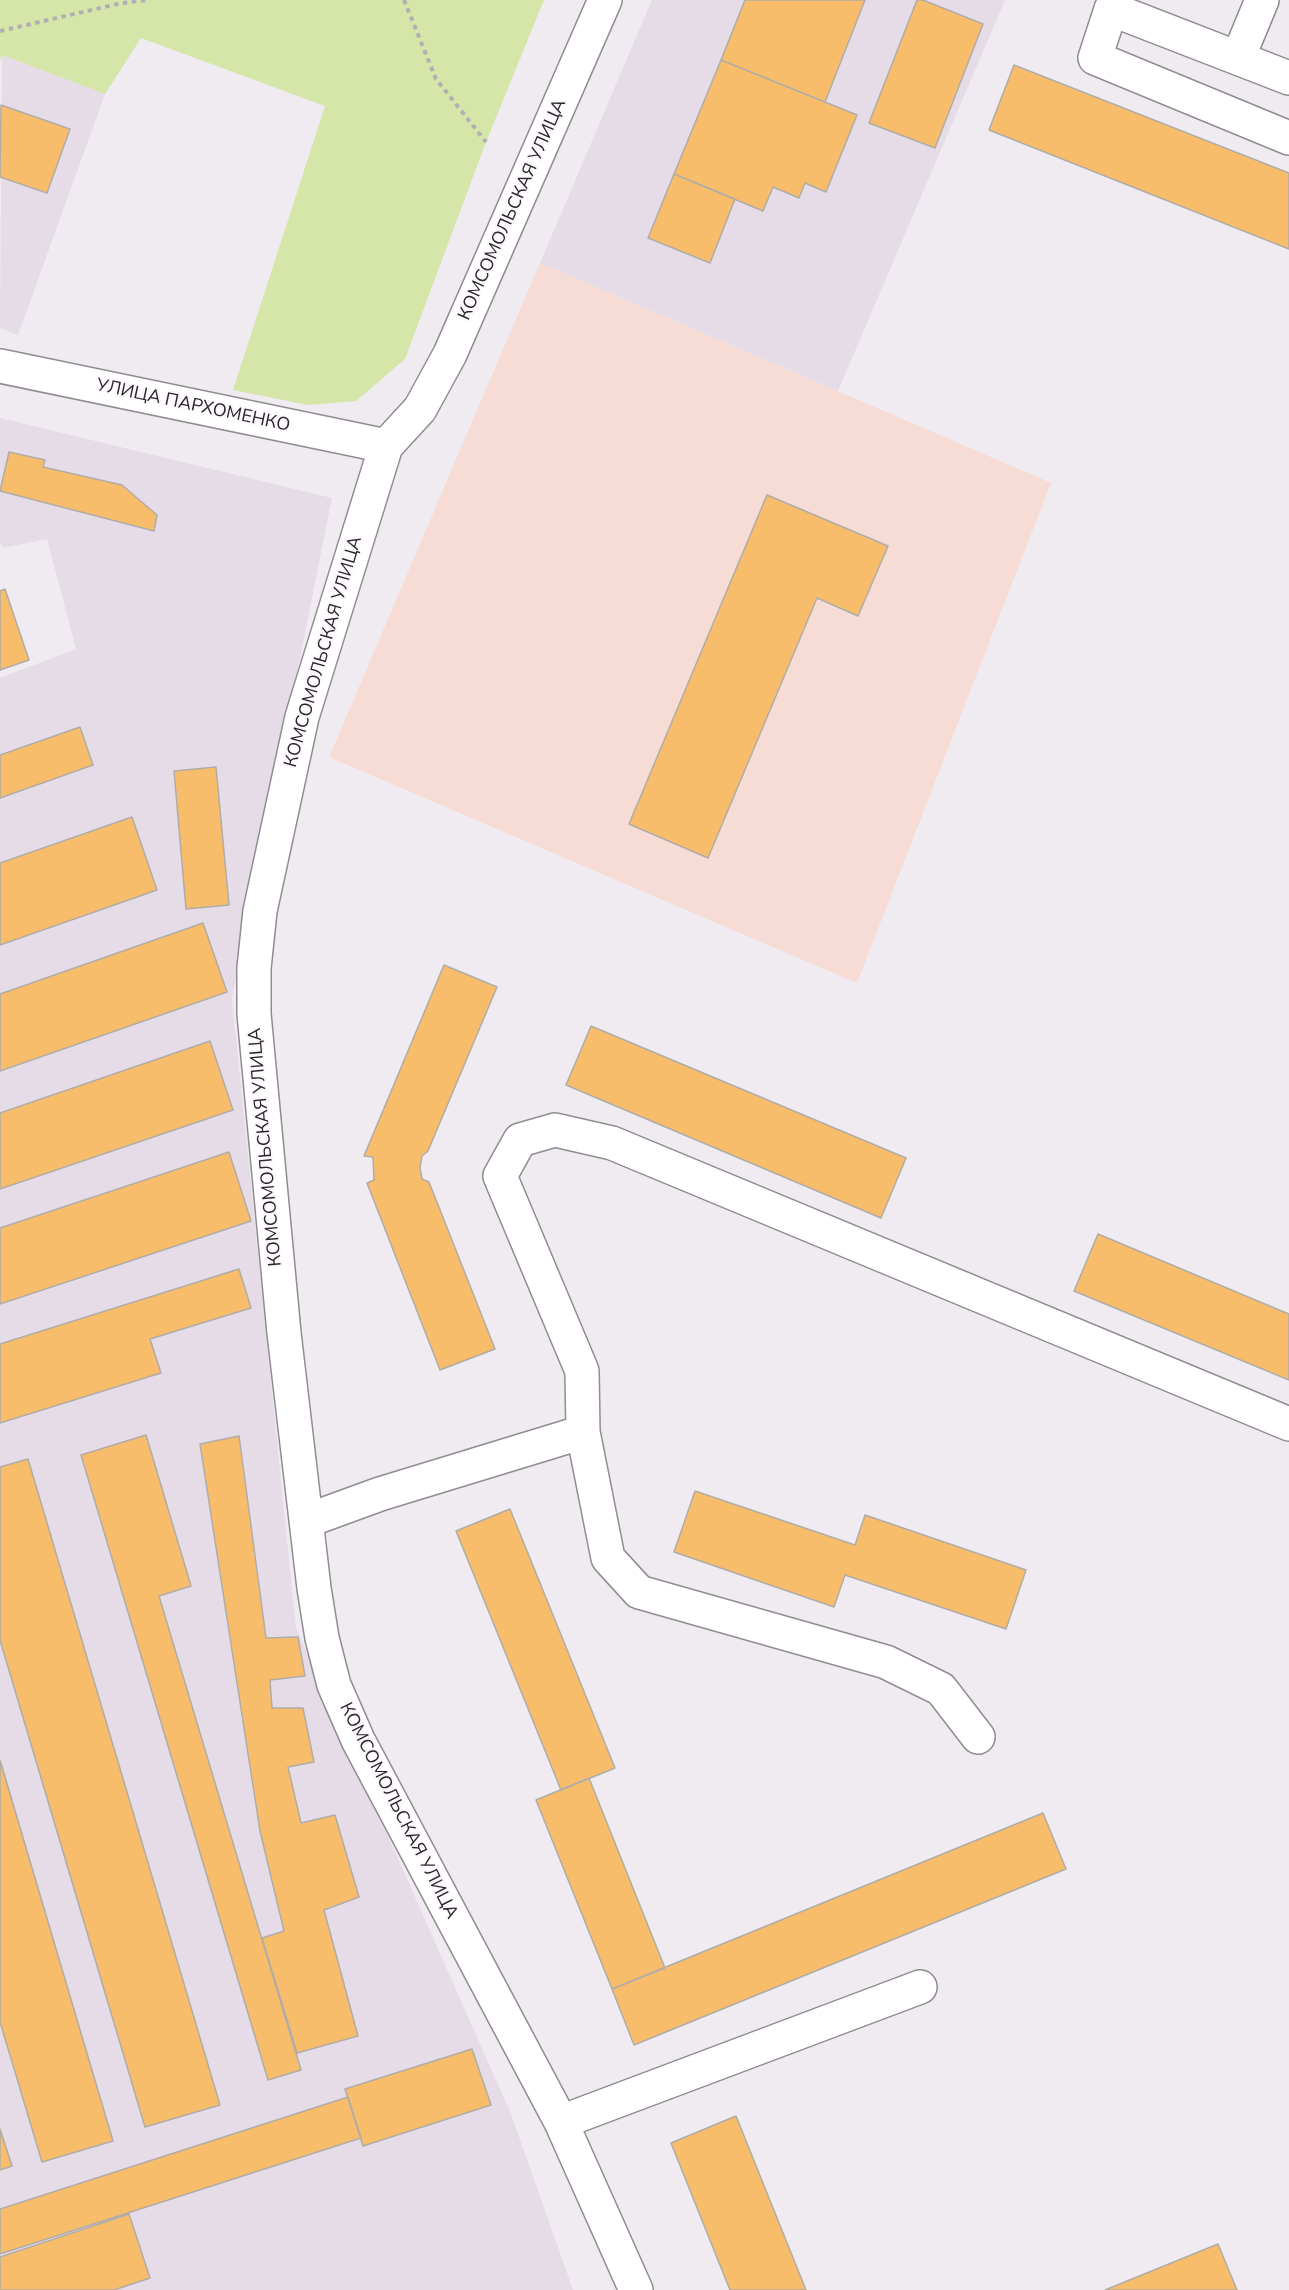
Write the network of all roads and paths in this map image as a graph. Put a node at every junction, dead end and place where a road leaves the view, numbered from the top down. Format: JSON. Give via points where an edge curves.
{"nodes":[{"id":1,"x":148,"y":0,"type":"edge"},
{"id":2,"x":404,"y":0,"type":"edge"},
{"id":3,"x":605,"y":0,"type":"edge"},
{"id":4,"x":1262,"y":0,"type":"edge"},
{"id":5,"x":1100,"y":4,"type":"edge"},
{"id":6,"x":0,"y":31,"type":"edge"},
{"id":7,"x":1238,"y":58,"type":"junction"},
{"id":8,"x":1289,"y":78,"type":"edge"},
{"id":9,"x":1289,"y":138,"type":"edge"},
{"id":10,"x":486,"y":142,"type":"dead end"},
{"id":11,"x":0,"y":366,"type":"edge"},
{"id":12,"x":386,"y":446,"type":"junction"},
{"id":13,"x":1289,"y":1424,"type":"edge"},
{"id":14,"x":583,"y":1432,"type":"junction"},
{"id":15,"x":306,"y":1521,"type":"junction"},
{"id":16,"x":978,"y":1737,"type":"dead end"},
{"id":17,"x":920,"y":1988,"type":"dead end"},
{"id":18,"x":561,"y":2122,"type":"junction"},
{"id":19,"x":636,"y":2290,"type":"edge"}],
"edges":[{"from":1,"to":6,"type":"path"},
{"from":2,"to":10,"type":"path","via":[[436,78]]},
{"from":3,"to":12,"type":"street","name":"КОМСОМОЛЬСКАЯ УЛИЦА","via":[[450,354],[420,409]]},
{"from":4,"to":7,"type":"street"},
{"from":5,"to":7,"type":"street"},
{"from":5,"to":9,"type":"street","via":[[1095,58]]},
{"from":7,"to":8,"type":"street"},
{"from":11,"to":12,"type":"street","name":"УЛИЦА ПАРХОМЕНКО"},
{"from":12,"to":15,"type":"street","name":"КОМСОМОЛЬСКАЯ УЛИЦА","via":[[302,717],[260,911],[254,968],[254,1014]]},
{"from":13,"to":14,"type":"street","via":[[612,1143],[555,1130],[520,1140],[500,1176],[582,1371]]},
{"from":14,"to":15,"type":"street","via":[[380,1494]]},
{"from":14,"to":16,"type":"street","via":[[608,1558],[639,1592],[886,1662],[941,1689]]},
{"from":15,"to":18,"type":"street","name":"КОМСОМОЛЬСКАЯ УЛИЦА","via":[[322,1638],[334,1685],[358,1740]]},
{"from":17,"to":18,"type":"street"},
{"from":18,"to":19,"type":"street","name":"КОМСОМОЛЬСКАЯ УЛИЦА"}]}
